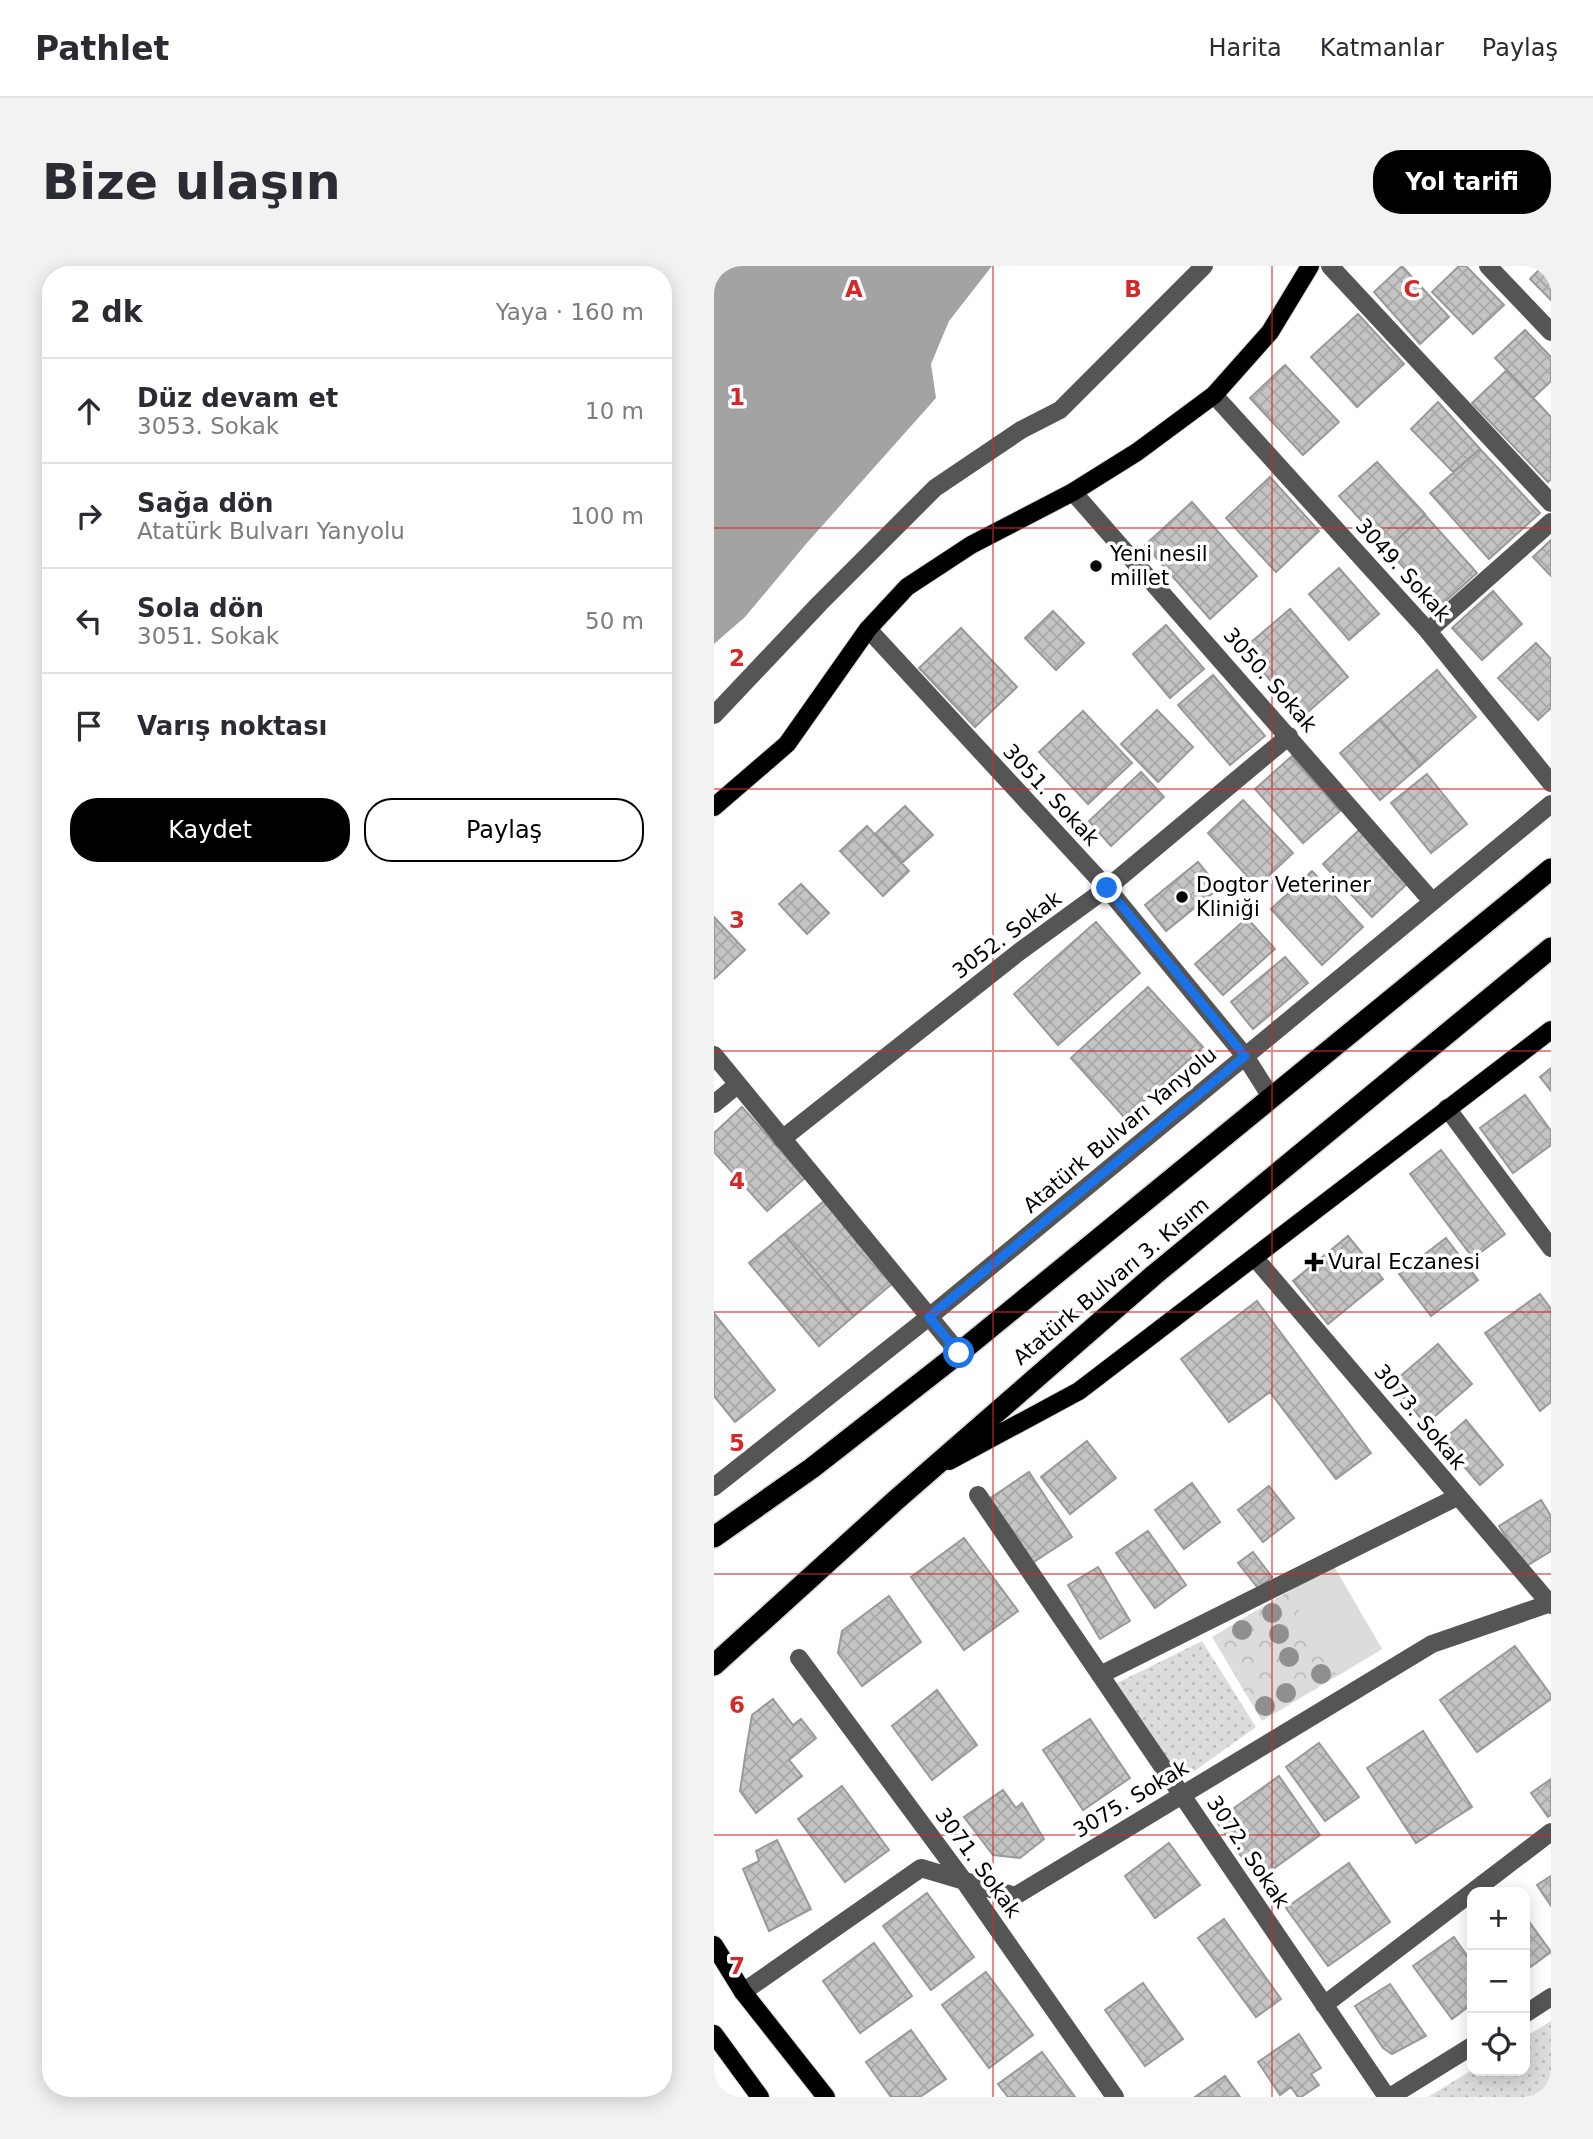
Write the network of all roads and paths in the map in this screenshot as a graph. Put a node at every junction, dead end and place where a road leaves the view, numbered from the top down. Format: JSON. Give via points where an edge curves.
{"nodes":[{"id":1,"x":1204,"y":266,"type":"edge"},
{"id":2,"x":1310,"y":266,"type":"edge"},
{"id":3,"x":1330,"y":266,"type":"edge"},
{"id":4,"x":1488,"y":266,"type":"edge"},
{"id":5,"x":1551,"y":332,"type":"edge"},
{"id":6,"x":1214,"y":395,"type":"junction"},
{"id":7,"x":1073,"y":492,"type":"junction"},
{"id":8,"x":1551,"y":503,"type":"edge"},
{"id":9,"x":1551,"y":522,"type":"edge"},
{"id":10,"x":867,"y":629,"type":"junction"},
{"id":11,"x":1428,"y":631,"type":"junction"},
{"id":12,"x":714,"y":715,"type":"edge"},
{"id":13,"x":1289,"y":736,"type":"junction"},
{"id":14,"x":1551,"y":783,"type":"edge"},
{"id":15,"x":1551,"y":804,"type":"edge"},
{"id":16,"x":714,"y":807,"type":"edge"},
{"id":17,"x":1551,"y":869,"type":"edge"},
{"id":18,"x":1107,"y":888,"type":"junction"},
{"id":19,"x":1431,"y":900,"type":"junction"},
{"id":20,"x":1551,"y":948,"type":"edge"},
{"id":21,"x":1551,"y":1030,"type":"edge"},
{"id":22,"x":714,"y":1055,"type":"edge"},
{"id":23,"x":1245,"y":1056,"type":"junction"},
{"id":24,"x":737,"y":1085,"type":"junction"},
{"id":25,"x":1271,"y":1097,"type":"junction"},
{"id":26,"x":714,"y":1104,"type":"edge"},
{"id":27,"x":1447,"y":1108,"type":"junction"},
{"id":28,"x":782,"y":1139,"type":"junction"},
{"id":29,"x":1551,"y":1248,"type":"edge"},
{"id":30,"x":1255,"y":1258,"type":"junction"},
{"id":31,"x":929,"y":1317,"type":"junction"},
{"id":32,"x":959,"y":1353,"type":"junction"},
{"id":33,"x":926,"y":1473,"type":"junction"},
{"id":34,"x":714,"y":1487,"type":"edge"},
{"id":35,"x":978,"y":1494,"type":"dead end"},
{"id":36,"x":1457,"y":1497,"type":"junction"},
{"id":37,"x":714,"y":1537,"type":"edge"},
{"id":38,"x":1551,"y":1604,"type":"edge"},
{"id":39,"x":799,"y":1658,"type":"dead end"},
{"id":40,"x":714,"y":1665,"type":"edge"},
{"id":41,"x":1100,"y":1675,"type":"junction"},
{"id":42,"x":1182,"y":1795,"type":"junction"},
{"id":43,"x":1551,"y":1832,"type":"edge"},
{"id":44,"x":964,"y":1881,"type":"junction"},
{"id":45,"x":714,"y":1945,"type":"edge"},
{"id":46,"x":743,"y":1992,"type":"junction"},
{"id":47,"x":1551,"y":1997,"type":"edge"},
{"id":48,"x":1324,"y":2005,"type":"junction"},
{"id":49,"x":1527,"y":2013,"type":"edge"},
{"id":50,"x":714,"y":2034,"type":"edge"},
{"id":51,"x":1467,"y":2049,"type":"edge"},
{"id":52,"x":760,"y":2097,"type":"edge"},
{"id":53,"x":826,"y":2097,"type":"edge"},
{"id":54,"x":1115,"y":2097,"type":"edge"},
{"id":55,"x":1388,"y":2097,"type":"edge"}],
"edges":[{"from":1,"to":12,"type":"street","via":[[1060,410],[1021,430],[935,488]]},
{"from":2,"to":6,"type":"main road","via":[[1270,332]]},
{"from":3,"to":8,"type":"street"},
{"from":4,"to":5,"type":"street"},
{"from":6,"to":7,"type":"main road"},
{"from":6,"to":11,"type":"street","name":"3049. Sokak"},
{"from":7,"to":10,"type":"main road","via":[[971,545],[907,587]]},
{"from":7,"to":13,"type":"street","name":"3050. Sokak"},
{"from":9,"to":11,"type":"street"},
{"from":10,"to":16,"type":"main road","via":[[787,744]]},
{"from":10,"to":18,"type":"street","name":"3051. Sokak"},
{"from":11,"to":14,"type":"street","name":"3049. Sokak"},
{"from":13,"to":18,"type":"street","name":"3052. Sokak"},
{"from":13,"to":19,"type":"street","name":"3050. Sokak"},
{"from":15,"to":19,"type":"street","name":"Atatürk Bulvarı Yanyolu"},
{"from":17,"to":25,"type":"highway","name":"Atatürk Bulvarı 3. Kısım"},
{"from":18,"to":23,"type":"street","name":"3051. Sokak"},
{"from":18,"to":28,"type":"street","name":"3052. Sokak"},
{"from":19,"to":23,"type":"street","name":"Atatürk Bulvarı Yanyolu"},
{"from":20,"to":33,"type":"highway","name":"Atatürk Bulvarı 3. Kısım","via":[[1154,1275]]},
{"from":21,"to":27,"type":"main road"},
{"from":22,"to":24,"type":"street"},
{"from":23,"to":25,"type":"street","name":"3051. Sokak"},
{"from":23,"to":31,"type":"street","name":"Atatürk Bulvarı Yanyolu"},
{"from":24,"to":26,"type":"street"},
{"from":24,"to":28,"type":"street"},
{"from":25,"to":32,"type":"highway","name":"Atatürk Bulvarı 3. Kısım"},
{"from":27,"to":29,"type":"street"},
{"from":27,"to":30,"type":"main road"},
{"from":28,"to":31,"type":"street"},
{"from":30,"to":33,"type":"main road","via":[[1079,1391]]},
{"from":30,"to":36,"type":"street","name":"3073. Sokak"},
{"from":31,"to":32,"type":"street"},
{"from":31,"to":34,"type":"street","name":"Atatürk Bulvarı Yanyolu"},
{"from":32,"to":37,"type":"highway","name":"Atatürk Bulvarı 3. Kısım","via":[[813,1468]]},
{"from":33,"to":40,"type":"highway","name":"Atatürk Bulvarı 3. Kısım"},
{"from":35,"to":41,"type":"street","name":"3072. Sokak"},
{"from":36,"to":38,"type":"street","name":"3073. Sokak"},
{"from":36,"to":41,"type":"street"},
{"from":38,"to":42,"type":"street","name":"3075. Sokak","via":[[1432,1644]]},
{"from":39,"to":44,"type":"street","name":"3071. Sokak"},
{"from":41,"to":42,"type":"street","name":"3072. Sokak"},
{"from":42,"to":44,"type":"street","name":"3075. Sokak","via":[[1015,1896]]},
{"from":42,"to":48,"type":"street","name":"3072. Sokak"},
{"from":43,"to":48,"type":"street"},
{"from":44,"to":46,"type":"street","name":"3075. Sokak","via":[[921,1868]]},
{"from":44,"to":54,"type":"street","name":"3071. Sokak"},
{"from":45,"to":46,"type":"main road"},
{"from":46,"to":53,"type":"main road"},
{"from":47,"to":49,"type":"street"},
{"from":48,"to":55,"type":"street","name":"3072. Sokak"},
{"from":50,"to":52,"type":"main road"},
{"from":51,"to":55,"type":"street"}]}
